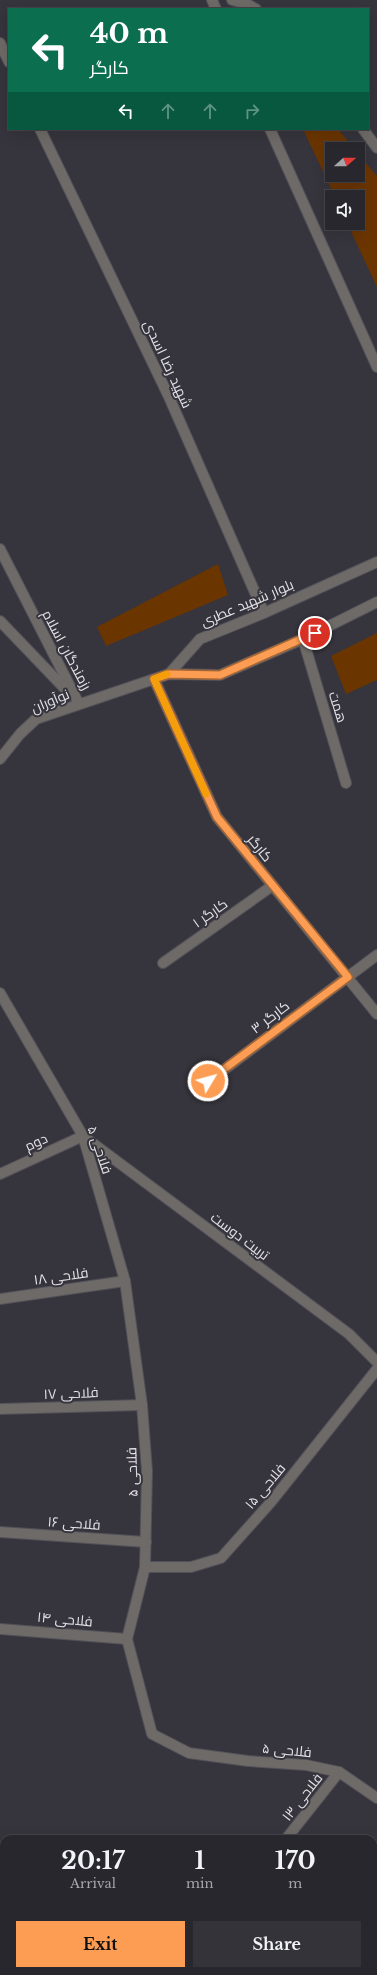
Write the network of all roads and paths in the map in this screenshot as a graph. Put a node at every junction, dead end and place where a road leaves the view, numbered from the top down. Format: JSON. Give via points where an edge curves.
{"nodes":[{"id":1,"x":232,"y":0,"type":"edge"},
{"id":2,"x":254,"y":8,"type":"edge"},
{"id":3,"x":0,"y":43,"type":"edge"},
{"id":4,"x":8,"y":60,"type":"edge"},
{"id":5,"x":40,"y":130,"type":"edge"},
{"id":6,"x":270,"y":130,"type":"edge"},
{"id":7,"x":364,"y":130,"type":"edge"},
{"id":8,"x":377,"y":148,"type":"edge"},
{"id":9,"x":377,"y":368,"type":"edge"},
{"id":10,"x":0,"y":549,"type":"edge"},
{"id":11,"x":377,"y":562,"type":"edge"},
{"id":12,"x":377,"y":602,"type":"edge"},
{"id":13,"x":264,"y":613,"type":"junction"},
{"id":14,"x":0,"y":621,"type":"edge"},
{"id":15,"x":302,"y":639,"type":"junction"},
{"id":16,"x":169,"y":674,"type":"junction"},
{"id":17,"x":154,"y":679,"type":"junction"},
{"id":18,"x":79,"y":704,"type":"junction"},
{"id":19,"x":0,"y":759,"type":"edge"},
{"id":20,"x":346,"y":783,"type":"dead end"},
{"id":21,"x":272,"y":886,"type":"junction"},
{"id":22,"x":377,"y":955,"type":"edge"},
{"id":23,"x":163,"y":963,"type":"dead end"},
{"id":24,"x":348,"y":977,"type":"junction"},
{"id":25,"x":0,"y":993,"type":"edge"},
{"id":26,"x":377,"y":1014,"type":"edge"},
{"id":27,"x":208,"y":1081,"type":"dead end"},
{"id":28,"x":83,"y":1136,"type":"junction"},
{"id":29,"x":0,"y":1174,"type":"edge"},
{"id":30,"x":125,"y":1281,"type":"junction"},
{"id":31,"x":0,"y":1299,"type":"edge"},
{"id":32,"x":377,"y":1362,"type":"edge"},
{"id":33,"x":377,"y":1369,"type":"edge"},
{"id":34,"x":142,"y":1405,"type":"junction"},
{"id":35,"x":0,"y":1409,"type":"edge"},
{"id":36,"x":0,"y":1532,"type":"edge"},
{"id":37,"x":146,"y":1542,"type":"junction"},
{"id":38,"x":145,"y":1567,"type":"junction"},
{"id":39,"x":0,"y":1629,"type":"edge"},
{"id":40,"x":127,"y":1638,"type":"junction"},
{"id":41,"x":339,"y":1772,"type":"junction"},
{"id":42,"x":377,"y":1798,"type":"edge"},
{"id":43,"x":289,"y":1835,"type":"edge"}],
"edges":[{"from":1,"to":2,"type":"street"},
{"from":3,"to":4,"type":"street"},
{"from":5,"to":13,"type":"street","name":"شهید رضا اسدی","via":[[169,397]]},
{"from":6,"to":9,"type":"street"},
{"from":7,"to":8,"type":"street"},
{"from":10,"to":18,"type":"street","name":"رزمندگان اسلام"},
{"from":11,"to":13,"type":"street","name":"بلوار شهید عطری"},
{"from":12,"to":15,"type":"street"},
{"from":13,"to":16,"type":"street","name":"بلوار شهید عطری","via":[[200,639]]},
{"from":14,"to":18,"type":"street","name":"رزمندگان اسلام"},
{"from":15,"to":16,"type":"street","via":[[220,675]]},
{"from":15,"to":20,"type":"street","name":"همت"},
{"from":16,"to":17,"type":"street","name":"نوآوران"},
{"from":17,"to":18,"type":"street","name":"نوآوران"},
{"from":17,"to":21,"type":"street","name":"کارگر","via":[[217,817]]},
{"from":18,"to":19,"type":"street","name":"نوآوران","via":[[36,719]]},
{"from":21,"to":23,"type":"street","name":"کارگر ۱"},
{"from":21,"to":24,"type":"street","name":"کارگر"},
{"from":22,"to":24,"type":"street","name":"کارگر ۳"},
{"from":24,"to":26,"type":"street","name":"کارگر"},
{"from":24,"to":27,"type":"street","name":"کارگر ۳"},
{"from":25,"to":28,"type":"street","name":"فلاحی ۵"},
{"from":28,"to":29,"type":"street","name":"دوم"},
{"from":28,"to":30,"type":"street","name":"فلاحی ۵"},
{"from":28,"to":32,"type":"street","name":"تربیت دوست","via":[[350,1334]]},
{"from":30,"to":31,"type":"street","name":"فلاحی ۱۸"},
{"from":30,"to":34,"type":"street","name":"فلاحی ۵"},
{"from":33,"to":38,"type":"street","name":"فلاحی ۱۵","via":[[271,1502],[221,1558],[191,1567]]},
{"from":34,"to":35,"type":"street","name":"فلاحی ۱۷"},
{"from":34,"to":37,"type":"street","name":"فلاحی ۵","via":[[147,1471]]},
{"from":36,"to":37,"type":"street","name":"فلاحی ۱۶"},
{"from":37,"to":38,"type":"street","name":"فلاحی ۵"},
{"from":38,"to":40,"type":"street","name":"فلاحی ۵"},
{"from":39,"to":40,"type":"street","name":"فلاحی ۱۴"},
{"from":40,"to":41,"type":"street","name":"فلاحی ۵","via":[[152,1734],[189,1753],[306,1765]]},
{"from":41,"to":42,"type":"street","name":"فلاحی ۵"},
{"from":41,"to":43,"type":"street","name":"فلاحی ۱۳"}]}
